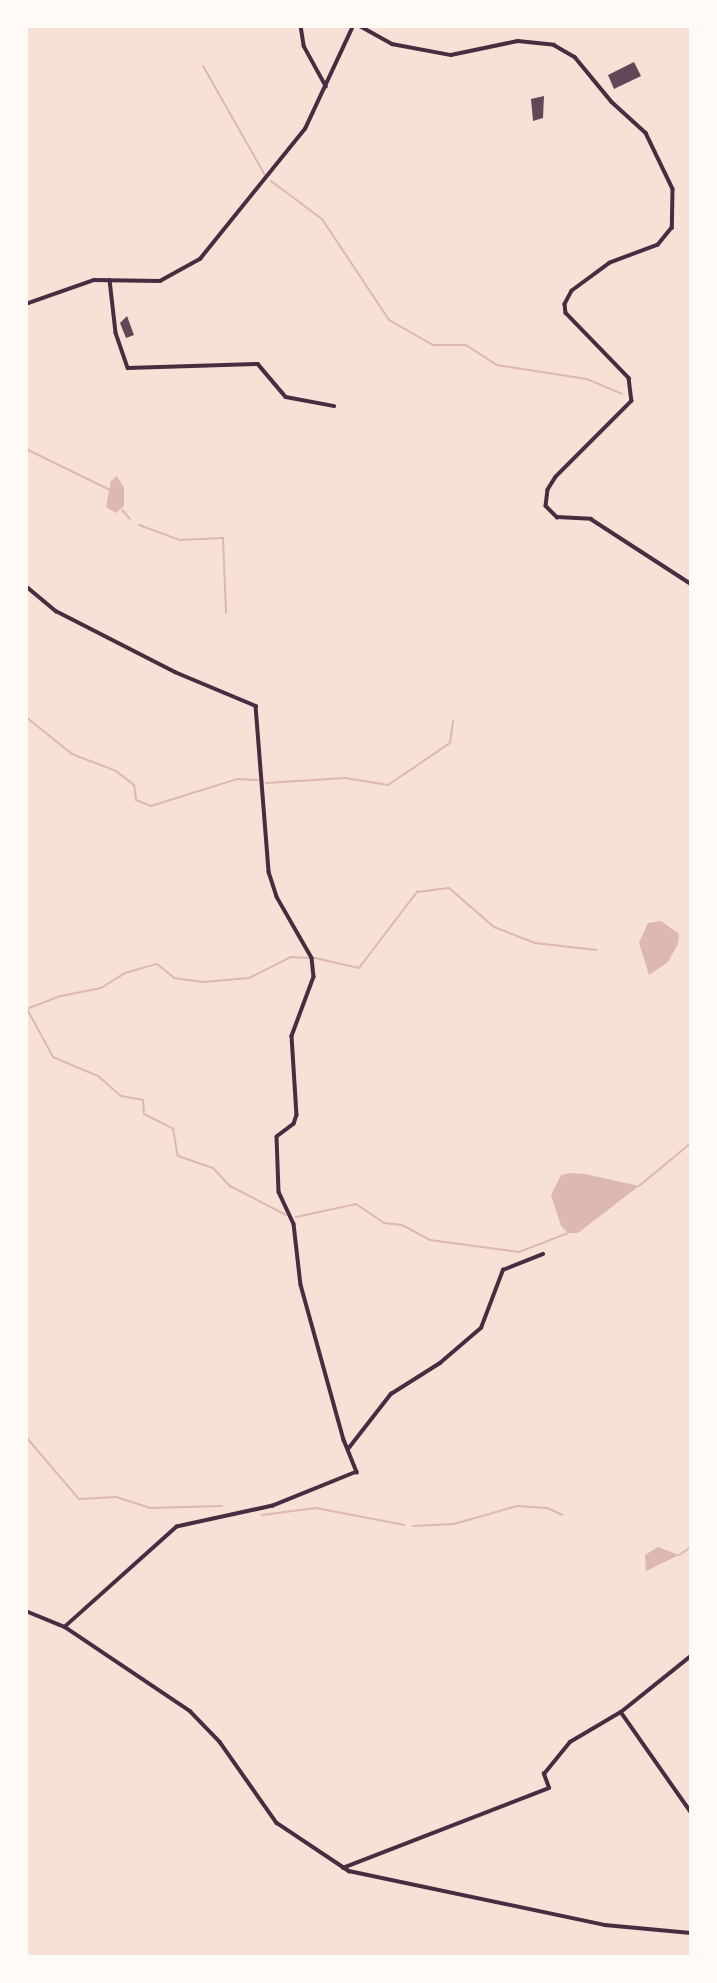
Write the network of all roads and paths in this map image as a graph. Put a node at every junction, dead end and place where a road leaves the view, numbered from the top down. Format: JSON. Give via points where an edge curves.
{"nodes":[{"id":1,"x":301,"y":26,"type":"edge"},
{"id":2,"x":360,"y":26,"type":"edge"},
{"id":3,"x":352,"y":27,"type":"edge"},
{"id":4,"x":327,"y":86,"type":"junction"},
{"id":5,"x":110,"y":279,"type":"junction"},
{"id":6,"x":26,"y":304,"type":"edge"},
{"id":7,"x":334,"y":406,"type":"dead end"},
{"id":8,"x":691,"y":584,"type":"edge"},
{"id":9,"x":26,"y":586,"type":"edge"},
{"id":10,"x":543,"y":1254,"type":"dead end"},
{"id":11,"x":348,"y":1449,"type":"junction"},
{"id":12,"x":26,"y":1611,"type":"edge"},
{"id":13,"x":65,"y":1627,"type":"junction"},
{"id":14,"x":691,"y":1657,"type":"edge"},
{"id":15,"x":621,"y":1712,"type":"junction"},
{"id":16,"x":691,"y":1812,"type":"edge"},
{"id":17,"x":343,"y":1868,"type":"junction"},
{"id":18,"x":691,"y":1933,"type":"edge"}],
"edges":[{"from":1,"to":4,"type":"street","via":[[304,46]]},
{"from":2,"to":8,"type":"street","via":[[392,44],[451,55],[518,41],[554,45],[575,57],[612,102],[646,133],[673,189],[672,228],[659,245],[610,264],[572,291],[565,304],[566,313],[629,378],[634,394],[619,418],[556,477],[546,506],[557,517],[591,519]]},
{"from":3,"to":4,"type":"street"},
{"from":4,"to":5,"type":"street","via":[[300,135],[200,259],[160,281]]},
{"from":5,"to":6,"type":"street","via":[[78,284]]},
{"from":5,"to":7,"type":"street","via":[[116,333],[128,368],[258,364],[286,397]]},
{"from":9,"to":11,"type":"street","via":[[56,611],[175,672],[256,706],[269,872],[277,897],[312,958],[314,977],[292,1036],[297,1119],[276,1140],[280,1196],[292,1218],[298,1273]]},
{"from":10,"to":11,"type":"street","via":[[503,1269],[481,1328],[440,1363],[391,1394]]},
{"from":11,"to":13,"type":"street","via":[[357,1472],[352,1477],[239,1516],[177,1527]]},
{"from":12,"to":13,"type":"street"},
{"from":13,"to":17,"type":"street","via":[[197,1716],[277,1823]]},
{"from":14,"to":15,"type":"street"},
{"from":15,"to":16,"type":"street"},
{"from":15,"to":17,"type":"street","via":[[570,1742],[544,1774],[549,1788]]},
{"from":17,"to":18,"type":"street","via":[[556,1916],[639,1931]]}]}
